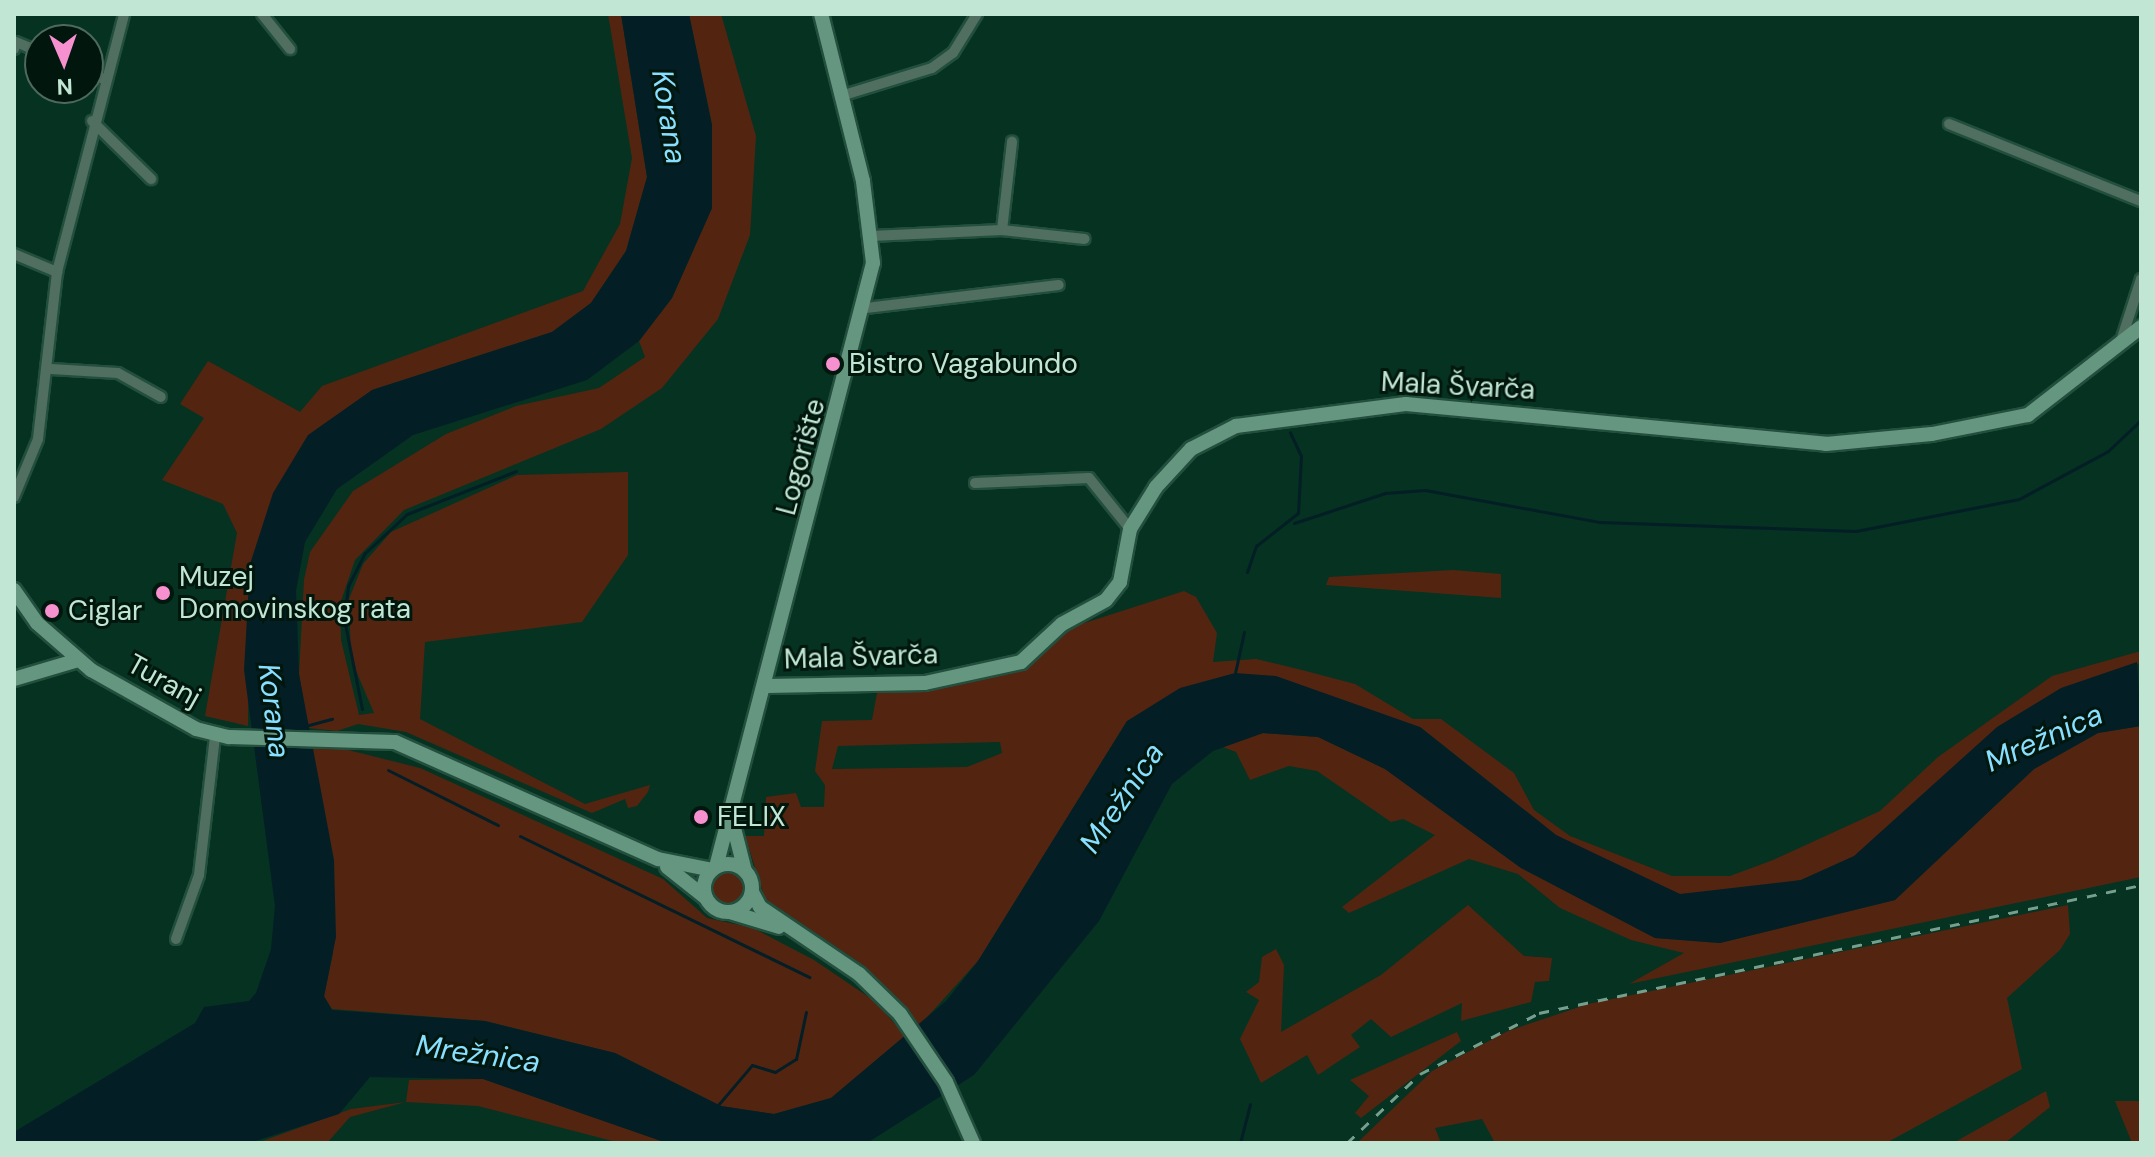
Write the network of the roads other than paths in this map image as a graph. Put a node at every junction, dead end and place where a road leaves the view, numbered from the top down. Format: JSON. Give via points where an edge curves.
{"nodes":[{"id":1,"x":124,"y":14,"type":"edge"},
{"id":2,"x":262,"y":14,"type":"edge"},
{"id":3,"x":821,"y":14,"type":"edge"},
{"id":4,"x":977,"y":14,"type":"edge"},
{"id":5,"x":290,"y":49,"type":"dead end"},
{"id":6,"x":104,"y":79,"type":"edge"},
{"id":7,"x":844,"y":95,"type":"junction"},
{"id":8,"x":97,"y":104,"type":"edge"},
{"id":9,"x":92,"y":121,"type":"junction"},
{"id":10,"x":1949,"y":124,"type":"dead end"},
{"id":11,"x":1012,"y":142,"type":"dead end"},
{"id":12,"x":151,"y":179,"type":"dead end"},
{"id":13,"x":2141,"y":201,"type":"edge"},
{"id":14,"x":1002,"y":230,"type":"junction"},
{"id":15,"x":871,"y":236,"type":"junction"},
{"id":16,"x":1085,"y":239,"type":"dead end"},
{"id":17,"x":14,"y":254,"type":"edge"},
{"id":18,"x":57,"y":272,"type":"junction"},
{"id":19,"x":2141,"y":279,"type":"edge"},
{"id":20,"x":1059,"y":285,"type":"dead end"},
{"id":21,"x":866,"y":308,"type":"junction"},
{"id":22,"x":2141,"y":327,"type":"edge"},
{"id":23,"x":2121,"y":341,"type":"junction"},
{"id":24,"x":51,"y":369,"type":"junction"},
{"id":25,"x":161,"y":397,"type":"dead end"},
{"id":26,"x":975,"y":483,"type":"dead end"},
{"id":27,"x":14,"y":497,"type":"edge"},
{"id":28,"x":1130,"y":529,"type":"junction"},
{"id":29,"x":14,"y":590,"type":"edge"},
{"id":30,"x":78,"y":660,"type":"junction"},
{"id":31,"x":14,"y":679,"type":"edge"},
{"id":32,"x":767,"y":686,"type":"junction"},
{"id":33,"x":222,"y":736,"type":"junction"},
{"id":34,"x":733,"y":816,"type":"junction"},
{"id":35,"x":658,"y":859,"type":"junction"},
{"id":36,"x":714,"y":868,"type":"junction"},
{"id":37,"x":745,"y":871,"type":"junction"},
{"id":38,"x":752,"y":892,"type":"junction"},
{"id":39,"x":706,"y":898,"type":"junction"},
{"id":40,"x":727,"y":912,"type":"junction"},
{"id":41,"x":798,"y":934,"type":"junction"},
{"id":42,"x":176,"y":939,"type":"dead end"},
{"id":43,"x":973,"y":1143,"type":"edge"}],
"edges":[{"from":1,"to":6,"type":"street"},
{"from":2,"to":5,"type":"street"},
{"from":3,"to":7,"type":"main road","name":"Logorište"},
{"from":4,"to":7,"type":"street","via":[[953,53],[932,68]]},
{"from":7,"to":15,"type":"main road","name":"Logorište"},
{"from":8,"to":9,"type":"street"},
{"from":9,"to":12,"type":"street"},
{"from":9,"to":18,"type":"street"},
{"from":10,"to":13,"type":"street"},
{"from":11,"to":14,"type":"street"},
{"from":14,"to":15,"type":"street"},
{"from":14,"to":16,"type":"street"},
{"from":15,"to":21,"type":"main road","name":"Logorište"},
{"from":17,"to":18,"type":"street"},
{"from":18,"to":24,"type":"street"},
{"from":19,"to":23,"type":"street"},
{"from":20,"to":21,"type":"street"},
{"from":21,"to":32,"type":"main road","name":"Logorište"},
{"from":22,"to":23,"type":"main road","name":"Mala Švarča"},
{"from":23,"to":28,"type":"main road","name":"Mala Švarča","via":[[2028,415],[1856,441],[1703,435],[1406,404],[1302,413],[1236,426],[1191,449]]},
{"from":24,"to":25,"type":"street","via":[[118,373]]},
{"from":24,"to":27,"type":"street","via":[[38,439]]},
{"from":26,"to":28,"type":"street","via":[[1089,478]]},
{"from":28,"to":32,"type":"main road","name":"Mala Švarča","via":[[1120,582],[1106,600],[1008,669],[862,688]]},
{"from":29,"to":30,"type":"main road","name":"Turanj"},
{"from":30,"to":31,"type":"main road"},
{"from":30,"to":33,"type":"main road","name":"Turanj"},
{"from":32,"to":34,"type":"main road","name":"Logorište"},
{"from":33,"to":35,"type":"main road","via":[[338,738],[411,747]]},
{"from":33,"to":42,"type":"street","via":[[199,875]]},
{"from":34,"to":36,"type":"main road","name":"Logorište"},
{"from":34,"to":37,"type":"main road","name":"Logorište"},
{"from":35,"to":36,"type":"main road"},
{"from":35,"to":39,"type":"main road"},
{"from":36,"to":37,"type":"main road"},
{"from":36,"to":39,"type":"main road","name":"Logorište"},
{"from":37,"to":38,"type":"main road","name":"Logorište"},
{"from":38,"to":40,"type":"main road"},
{"from":38,"to":41,"type":"main road"},
{"from":39,"to":40,"type":"main road"},
{"from":40,"to":41,"type":"main road"},
{"from":41,"to":43,"type":"main road","via":[[878,990],[919,1038],[959,1106]]}]}
